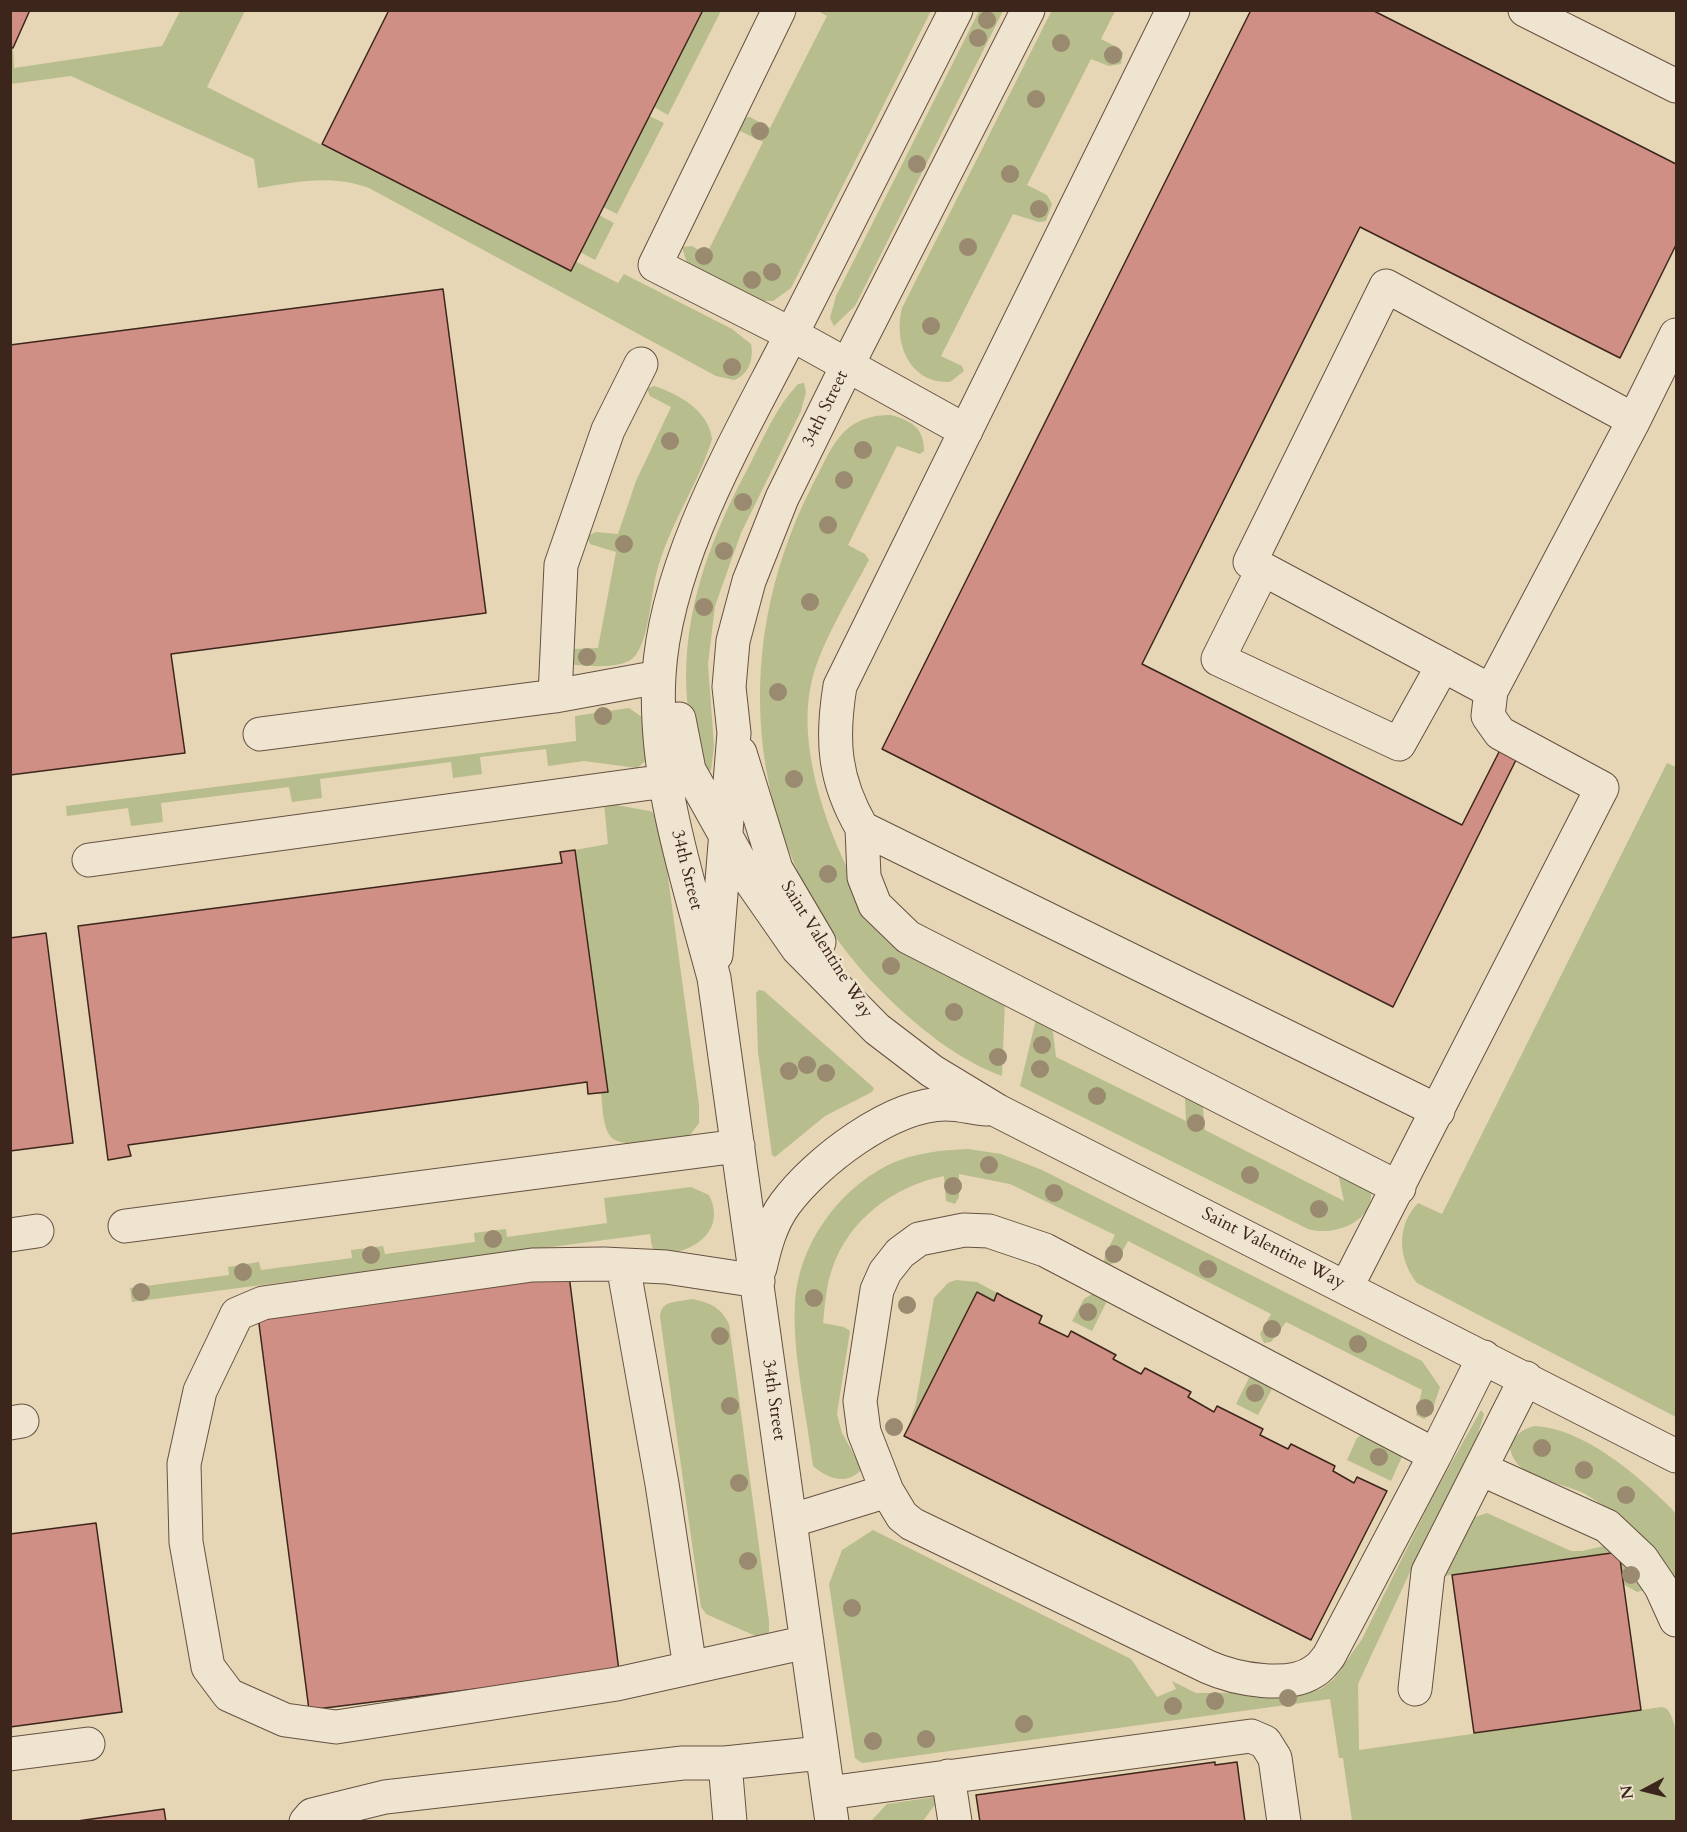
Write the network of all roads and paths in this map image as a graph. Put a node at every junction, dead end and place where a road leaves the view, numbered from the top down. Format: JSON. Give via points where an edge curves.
{"nodes":[{"id":1,"x":779,"y":10,"type":"edge"},
{"id":2,"x":956,"y":10,"type":"edge"},
{"id":3,"x":1028,"y":10,"type":"edge"},
{"id":4,"x":1173,"y":10,"type":"edge"},
{"id":5,"x":1525,"y":10,"type":"edge"},
{"id":6,"x":1677,"y":86,"type":"edge"},
{"id":7,"x":792,"y":334,"type":"junction"},
{"id":8,"x":1677,"y":335,"type":"edge"},
{"id":9,"x":641,"y":364,"type":"dead end"},
{"id":10,"x":847,"y":366,"type":"junction"},
{"id":11,"x":1634,"y":420,"type":"junction"},
{"id":12,"x":966,"y":431,"type":"junction"},
{"id":13,"x":1263,"y":569,"type":"junction"},
{"id":14,"x":676,"y":582,"type":"junction"},
{"id":15,"x":1443,"y":665,"type":"junction"},
{"id":16,"x":659,"y":677,"type":"junction"},
{"id":17,"x":1491,"y":691,"type":"junction"},
{"id":18,"x":555,"y":696,"type":"junction"},
{"id":19,"x":734,"y":733,"type":"junction"},
{"id":20,"x":260,"y":734,"type":"dead end"},
{"id":21,"x":667,"y":785,"type":"junction"},
{"id":22,"x":862,"y":828,"type":"junction"},
{"id":23,"x":727,"y":837,"type":"junction"},
{"id":24,"x":89,"y":860,"type":"dead end"},
{"id":25,"x":714,"y":978,"type":"junction"},
{"id":26,"x":877,"y":1029,"type":"junction"},
{"id":27,"x":998,"y":1111,"type":"junction"},
{"id":28,"x":1438,"y":1111,"type":"junction"},
{"id":29,"x":738,"y":1146,"type":"junction"},
{"id":30,"x":1399,"y":1188,"type":"junction"},
{"id":31,"x":125,"y":1226,"type":"dead end"},
{"id":32,"x":623,"y":1265,"type":"junction"},
{"id":33,"x":758,"y":1281,"type":"junction"},
{"id":34,"x":1347,"y":1287,"type":"junction"},
{"id":35,"x":1484,"y":1357,"type":"junction"},
{"id":36,"x":1526,"y":1378,"type":"junction"},
{"id":37,"x":1435,"y":1455,"type":"junction"},
{"id":38,"x":1677,"y":1456,"type":"edge"},
{"id":39,"x":1481,"y":1468,"type":"junction"},
{"id":40,"x":888,"y":1491,"type":"junction"},
{"id":41,"x":790,"y":1521,"type":"junction"},
{"id":42,"x":1677,"y":1620,"type":"edge"},
{"id":43,"x":807,"y":1642,"type":"junction"},
{"id":44,"x":690,"y":1668,"type":"junction"},
{"id":45,"x":1415,"y":1689,"type":"dead end"},
{"id":46,"x":88,"y":1744,"type":"dead end"},
{"id":47,"x":821,"y":1753,"type":"junction"},
{"id":48,"x":10,"y":1754,"type":"edge"},
{"id":49,"x":725,"y":1763,"type":"junction"},
{"id":50,"x":948,"y":1776,"type":"junction"},
{"id":51,"x":830,"y":1807,"type":"edge"},
{"id":52,"x":306,"y":1821,"type":"edge"},
{"id":53,"x":730,"y":1821,"type":"edge"},
{"id":54,"x":955,"y":1821,"type":"edge"},
{"id":55,"x":1284,"y":1821,"type":"edge"}],
"edges":[{"from":1,"to":7,"type":"street","via":[[655,265]]},
{"from":2,"to":7,"type":"street","name":"34th Street"},
{"from":3,"to":10,"type":"street","name":"34th Street"},
{"from":4,"to":12,"type":"street"},
{"from":5,"to":6,"type":"street"},
{"from":7,"to":10,"type":"street"},
{"from":7,"to":14,"type":"street","name":"34th Street","via":[[715,487]]},
{"from":8,"to":11,"type":"street"},
{"from":9,"to":18,"type":"street","via":[[608,430],[561,565]]},
{"from":10,"to":12,"type":"street"},
{"from":10,"to":19,"type":"street","name":"34th Street","via":[[782,498],[749,581],[734,641],[729,687]]},
{"from":11,"to":13,"type":"street","via":[[1386,286],[1250,562]]},
{"from":11,"to":17,"type":"street"},
{"from":12,"to":22,"type":"street","via":[[840,686],[834,721],[836,761],[847,802]]},
{"from":13,"to":15,"type":"street"},
{"from":13,"to":15,"type":"street","via":[[1218,659],[1399,744]]},
{"from":14,"to":16,"type":"street","name":"34th Street"},
{"from":14,"to":23,"type":"street","via":[[681,602],[675,687],[680,736],[689,770]]},
{"from":15,"to":17,"type":"street"},
{"from":16,"to":18,"type":"street"},
{"from":16,"to":21,"type":"street","name":"34th Street"},
{"from":17,"to":28,"type":"street","via":[[1488,716],[1500,733],[1602,788]]},
{"from":18,"to":20,"type":"street"},
{"from":19,"to":23,"type":"street","name":"34th Street"},
{"from":19,"to":26,"type":"street","name":"Saint Valentine Way","via":[[776,869],[792,900]]},
{"from":21,"to":24,"type":"street","via":[[639,785]]},
{"from":21,"to":25,"type":"street","name":"34th Street"},
{"from":22,"to":28,"type":"street"},
{"from":22,"to":30,"type":"street","via":[[864,877],[875,905],[908,937]]},
{"from":23,"to":25,"type":"street","name":"34th Street"},
{"from":23,"to":26,"type":"street","name":"Saint Valentine Way","via":[[752,883],[798,949]]},
{"from":25,"to":29,"type":"street","name":"34th Street"},
{"from":26,"to":27,"type":"street","name":"Saint Valentine Way","via":[[932,1071]]},
{"from":27,"to":33,"type":"street","via":[[944,1104],[902,1114],[856,1137],[816,1170],[784,1205],[767,1238]]},
{"from":27,"to":34,"type":"street","name":"Saint Valentine Way"},
{"from":28,"to":30,"type":"street"},
{"from":29,"to":31,"type":"street"},
{"from":29,"to":33,"type":"street","name":"34th Street"},
{"from":30,"to":34,"type":"street"},
{"from":32,"to":33,"type":"street","via":[[666,1267]]},
{"from":32,"to":44,"type":"street"},
{"from":32,"to":44,"type":"street","via":[[532,1265],[263,1303],[237,1314],[200,1391],[195,1412],[184,1464],[186,1542],[208,1667],[229,1695],[285,1720],[336,1727],[617,1684]]},
{"from":33,"to":41,"type":"street","name":"34th Street"},
{"from":34,"to":35,"type":"street","name":"Saint Valentine Way"},
{"from":35,"to":36,"type":"street","name":"Saint Valentine Way"},
{"from":35,"to":37,"type":"street"},
{"from":36,"to":38,"type":"street","name":"Saint Valentine Way"},
{"from":36,"to":39,"type":"street"},
{"from":37,"to":40,"type":"street","via":[[1329,1656],[1317,1670],[1288,1679],[1243,1678],[1208,1666],[912,1524],[902,1516]]},
{"from":37,"to":40,"type":"street","via":[[1045,1250],[989,1231],[964,1230],[919,1239],[900,1253],[877,1290],[860,1417]]},
{"from":39,"to":42,"type":"street","via":[[1607,1526],[1642,1559]]},
{"from":39,"to":45,"type":"street","via":[[1428,1572]]},
{"from":40,"to":41,"type":"street"},
{"from":41,"to":43,"type":"street","name":"34th Street"},
{"from":43,"to":44,"type":"street"},
{"from":43,"to":47,"type":"street","name":"34th Street"},
{"from":46,"to":48,"type":"street"},
{"from":47,"to":49,"type":"street"},
{"from":47,"to":51,"type":"street","name":"34th Street"},
{"from":49,"to":52,"type":"street","via":[[683,1763],[385,1797],[312,1815]]},
{"from":49,"to":53,"type":"street"},
{"from":50,"to":51,"type":"street"},
{"from":50,"to":54,"type":"street"},
{"from":50,"to":55,"type":"street","via":[[1251,1736],[1265,1743],[1275,1758]]}]}
